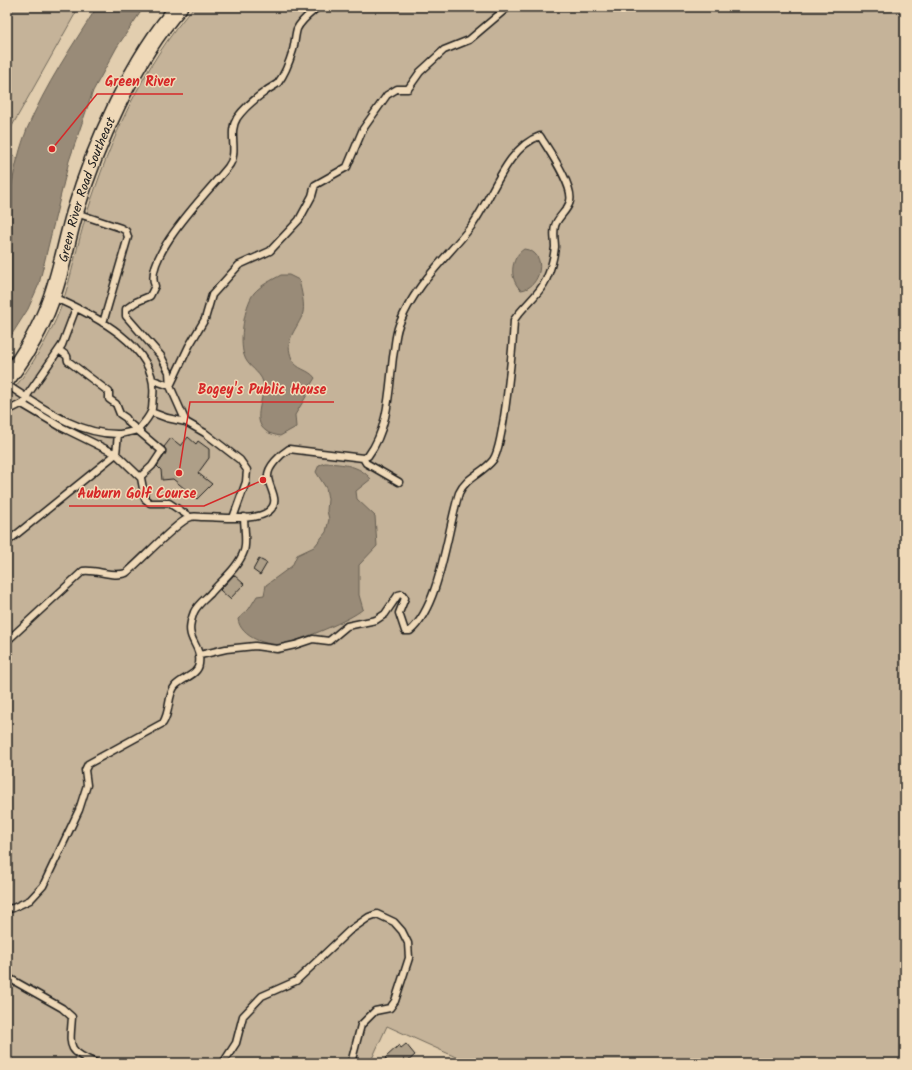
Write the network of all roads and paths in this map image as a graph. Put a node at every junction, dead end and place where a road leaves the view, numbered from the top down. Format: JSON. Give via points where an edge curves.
{"nodes":[{"id":1,"x":179,"y":7,"type":"edge"},
{"id":2,"x":318,"y":7,"type":"edge"},
{"id":3,"x":508,"y":7,"type":"edge"},
{"id":4,"x":75,"y":212,"type":"junction"},
{"id":5,"x":52,"y":296,"type":"junction"},
{"id":6,"x":76,"y":308,"type":"junction"},
{"id":7,"x":103,"y":323,"type":"junction"},
{"id":8,"x":59,"y":350,"type":"junction"},
{"id":9,"x":7,"y":379,"type":"edge"},
{"id":10,"x":153,"y":380,"type":"junction"},
{"id":11,"x":7,"y":385,"type":"edge"},
{"id":12,"x":170,"y":386,"type":"junction"},
{"id":13,"x":28,"y":398,"type":"junction"},
{"id":14,"x":22,"y":404,"type":"junction"},
{"id":15,"x":7,"y":411,"type":"edge"},
{"id":16,"x":151,"y":412,"type":"junction"},
{"id":17,"x":186,"y":422,"type":"junction"},
{"id":18,"x":138,"y":430,"type":"junction"},
{"id":19,"x":118,"y":434,"type":"junction"},
{"id":20,"x":116,"y":454,"type":"junction"},
{"id":21,"x":363,"y":458,"type":"junction"},
{"id":22,"x":140,"y":477,"type":"junction"},
{"id":23,"x":399,"y":482,"type":"dead end"},
{"id":24,"x":190,"y":517,"type":"junction"},
{"id":25,"x":233,"y":518,"type":"junction"},
{"id":26,"x":244,"y":518,"type":"junction"},
{"id":27,"x":7,"y":542,"type":"edge"},
{"id":28,"x":7,"y":641,"type":"edge"},
{"id":29,"x":200,"y":655,"type":"junction"},
{"id":30,"x":8,"y":910,"type":"edge"},
{"id":31,"x":7,"y":977,"type":"edge"},
{"id":32,"x":96,"y":1063,"type":"edge"},
{"id":33,"x":223,"y":1063,"type":"edge"},
{"id":34,"x":351,"y":1063,"type":"edge"}],
"edges":[{"from":1,"to":4,"type":"street","name":"Green River Road Southeast","via":[[152,42],[123,95],[93,160]]},
{"from":2,"to":12,"type":"lane","via":[[297,29],[294,50],[277,84],[238,118],[232,130],[235,150],[230,165],[185,216],[154,266],[152,280],[155,286],[150,296],[126,310],[126,316],[161,356],[169,372]]},
{"from":3,"to":12,"type":"lane","via":[[469,40],[444,50],[420,72],[408,89],[397,89],[387,95],[363,129],[347,167],[315,185],[299,220],[270,251],[239,265],[212,295],[205,319]]},
{"from":4,"to":5,"type":"street","name":"Green River Road Southeast"},
{"from":4,"to":7,"type":"lane","via":[[122,228],[128,237]]},
{"from":5,"to":6,"type":"lane"},
{"from":5,"to":9,"type":"street","name":"Green River Road Southeast","via":[[30,345]]},
{"from":6,"to":7,"type":"lane"},
{"from":6,"to":8,"type":"lane"},
{"from":7,"to":10,"type":"lane","via":[[131,343],[148,365]]},
{"from":8,"to":13,"type":"lane"},
{"from":8,"to":18,"type":"lane","via":[[67,356],[68,361],[108,392],[109,399],[116,404],[120,414]]},
{"from":10,"to":12,"type":"lane"},
{"from":10,"to":16,"type":"lane"},
{"from":11,"to":13,"type":"lane"},
{"from":12,"to":17,"type":"lane"},
{"from":13,"to":14,"type":"lane"},
{"from":13,"to":19,"type":"lane","via":[[59,418],[89,430]]},
{"from":14,"to":15,"type":"lane"},
{"from":14,"to":20,"type":"lane","via":[[68,431]]},
{"from":16,"to":17,"type":"lane"},
{"from":16,"to":18,"type":"lane"},
{"from":17,"to":25,"type":"lane","via":[[240,460],[247,470],[246,482]]},
{"from":18,"to":19,"type":"lane"},
{"from":18,"to":22,"type":"lane","via":[[162,451],[152,466]]},
{"from":19,"to":20,"type":"lane"},
{"from":20,"to":22,"type":"lane"},
{"from":20,"to":27,"type":"lane"},
{"from":21,"to":23,"type":"lane","via":[[366,463]]},
{"from":21,"to":26,"type":"lane","via":[[289,449],[271,467],[268,474],[273,490],[272,508],[262,516]]},
{"from":21,"to":29,"type":"lane","via":[[372,451],[385,419],[398,326],[407,306],[421,284],[471,227],[515,155],[531,139],[540,136],[569,187],[571,199],[563,215],[555,223],[555,248],[547,279],[514,320],[505,409],[497,453],[494,460],[463,485],[459,493],[436,584],[421,619],[410,631],[405,631],[399,613],[405,598],[402,594],[398,595],[385,614],[376,620],[347,626],[329,641],[313,638],[278,649],[256,646]]},
{"from":22,"to":24,"type":"lane","via":[[145,499],[150,503],[169,502]]},
{"from":24,"to":25,"type":"lane"},
{"from":24,"to":28,"type":"lane","via":[[174,528],[126,573],[119,576],[83,571]]},
{"from":25,"to":26,"type":"lane"},
{"from":26,"to":29,"type":"lane","via":[[244,550],[236,566],[195,610],[189,624],[190,636]]},
{"from":29,"to":30,"type":"lane","via":[[199,666],[193,674],[176,686],[170,696],[169,714],[163,723],[88,764],[85,770],[87,785],[79,810],[43,886],[30,900]]},
{"from":31,"to":32,"type":"lane","via":[[62,1008],[72,1017],[70,1042],[73,1050]]},
{"from":33,"to":34,"type":"lane","via":[[236,1043],[243,1016],[262,996],[296,981],[349,932],[369,916],[377,914],[394,922],[402,931],[408,944],[409,958],[395,1001],[390,1008],[375,1011],[361,1025]]}]}
